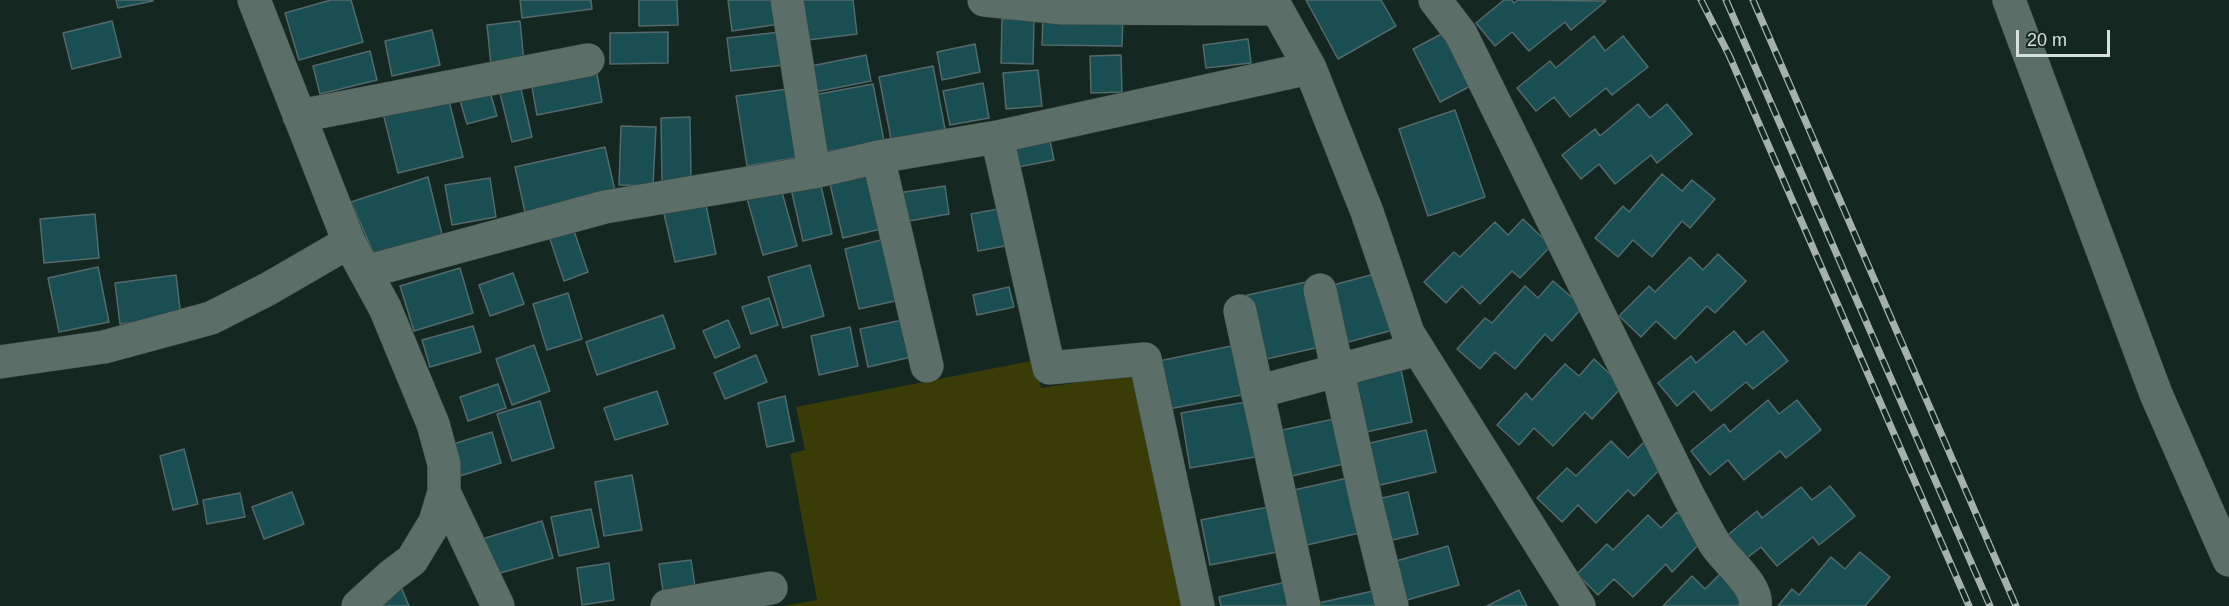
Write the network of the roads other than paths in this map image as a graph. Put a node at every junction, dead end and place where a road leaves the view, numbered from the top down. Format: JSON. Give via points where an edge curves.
{"nodes":[{"id":1,"x":787,"y":0,"type":"edge"},
{"id":2,"x":984,"y":0,"type":"edge"},
{"id":3,"x":1435,"y":0,"type":"edge"},
{"id":4,"x":2010,"y":0,"type":"edge"},
{"id":5,"x":262,"y":1,"type":"edge"},
{"id":6,"x":588,"y":60,"type":"dead end"},
{"id":7,"x":1310,"y":68,"type":"junction"},
{"id":8,"x":299,"y":116,"type":"junction"},
{"id":9,"x":997,"y":137,"type":"junction"},
{"id":10,"x":878,"y":157,"type":"junction"},
{"id":11,"x":814,"y":172,"type":"junction"},
{"id":12,"x":349,"y":242,"type":"junction"},
{"id":13,"x":365,"y":272,"type":"junction"},
{"id":14,"x":1320,"y":290,"type":"dead end"},
{"id":15,"x":1240,"y":311,"type":"dead end"},
{"id":16,"x":1418,"y":349,"type":"junction"},
{"id":17,"x":0,"y":362,"type":"edge"},
{"id":18,"x":927,"y":366,"type":"dead end"},
{"id":19,"x":1337,"y":371,"type":"junction"},
{"id":20,"x":1257,"y":392,"type":"junction"},
{"id":21,"x":444,"y":492,"type":"junction"},
{"id":22,"x":2229,"y":560,"type":"edge"},
{"id":23,"x":771,"y":588,"type":"dead end"},
{"id":24,"x":358,"y":606,"type":"edge"},
{"id":25,"x":498,"y":606,"type":"edge"},
{"id":26,"x":667,"y":606,"type":"edge"},
{"id":27,"x":1198,"y":606,"type":"edge"},
{"id":28,"x":1304,"y":606,"type":"edge"},
{"id":29,"x":1392,"y":606,"type":"edge"},
{"id":30,"x":1579,"y":606,"type":"edge"},
{"id":31,"x":1755,"y":606,"type":"edge"}],
"edges":[{"from":1,"to":11,"type":"street"},
{"from":2,"to":7,"type":"street","via":[[1062,8],[1277,9]]},
{"from":3,"to":31,"type":"street","via":[[1461,34],[1688,495],[1716,546],[1749,584]]},
{"from":4,"to":22,"type":"street","via":[[2156,394]]},
{"from":5,"to":8,"type":"street"},
{"from":6,"to":8,"type":"street"},
{"from":7,"to":9,"type":"street"},
{"from":7,"to":16,"type":"street","via":[[1367,212],[1408,333]]},
{"from":8,"to":12,"type":"street"},
{"from":9,"to":10,"type":"street"},
{"from":9,"to":27,"type":"street","via":[[1049,368],[1145,359]]},
{"from":10,"to":11,"type":"street"},
{"from":10,"to":18,"type":"street"},
{"from":11,"to":13,"type":"street","via":[[605,207]]},
{"from":12,"to":13,"type":"street"},
{"from":12,"to":17,"type":"street","via":[[211,318],[104,347]]},
{"from":13,"to":21,"type":"street","via":[[385,308],[433,424],[444,465]]},
{"from":14,"to":19,"type":"street"},
{"from":15,"to":20,"type":"street"},
{"from":16,"to":19,"type":"street"},
{"from":16,"to":30,"type":"street"},
{"from":19,"to":20,"type":"street"},
{"from":19,"to":29,"type":"street"},
{"from":20,"to":28,"type":"street"},
{"from":21,"to":24,"type":"street","via":[[435,522],[412,560]]},
{"from":21,"to":25,"type":"street"},
{"from":23,"to":26,"type":"street"}]}
